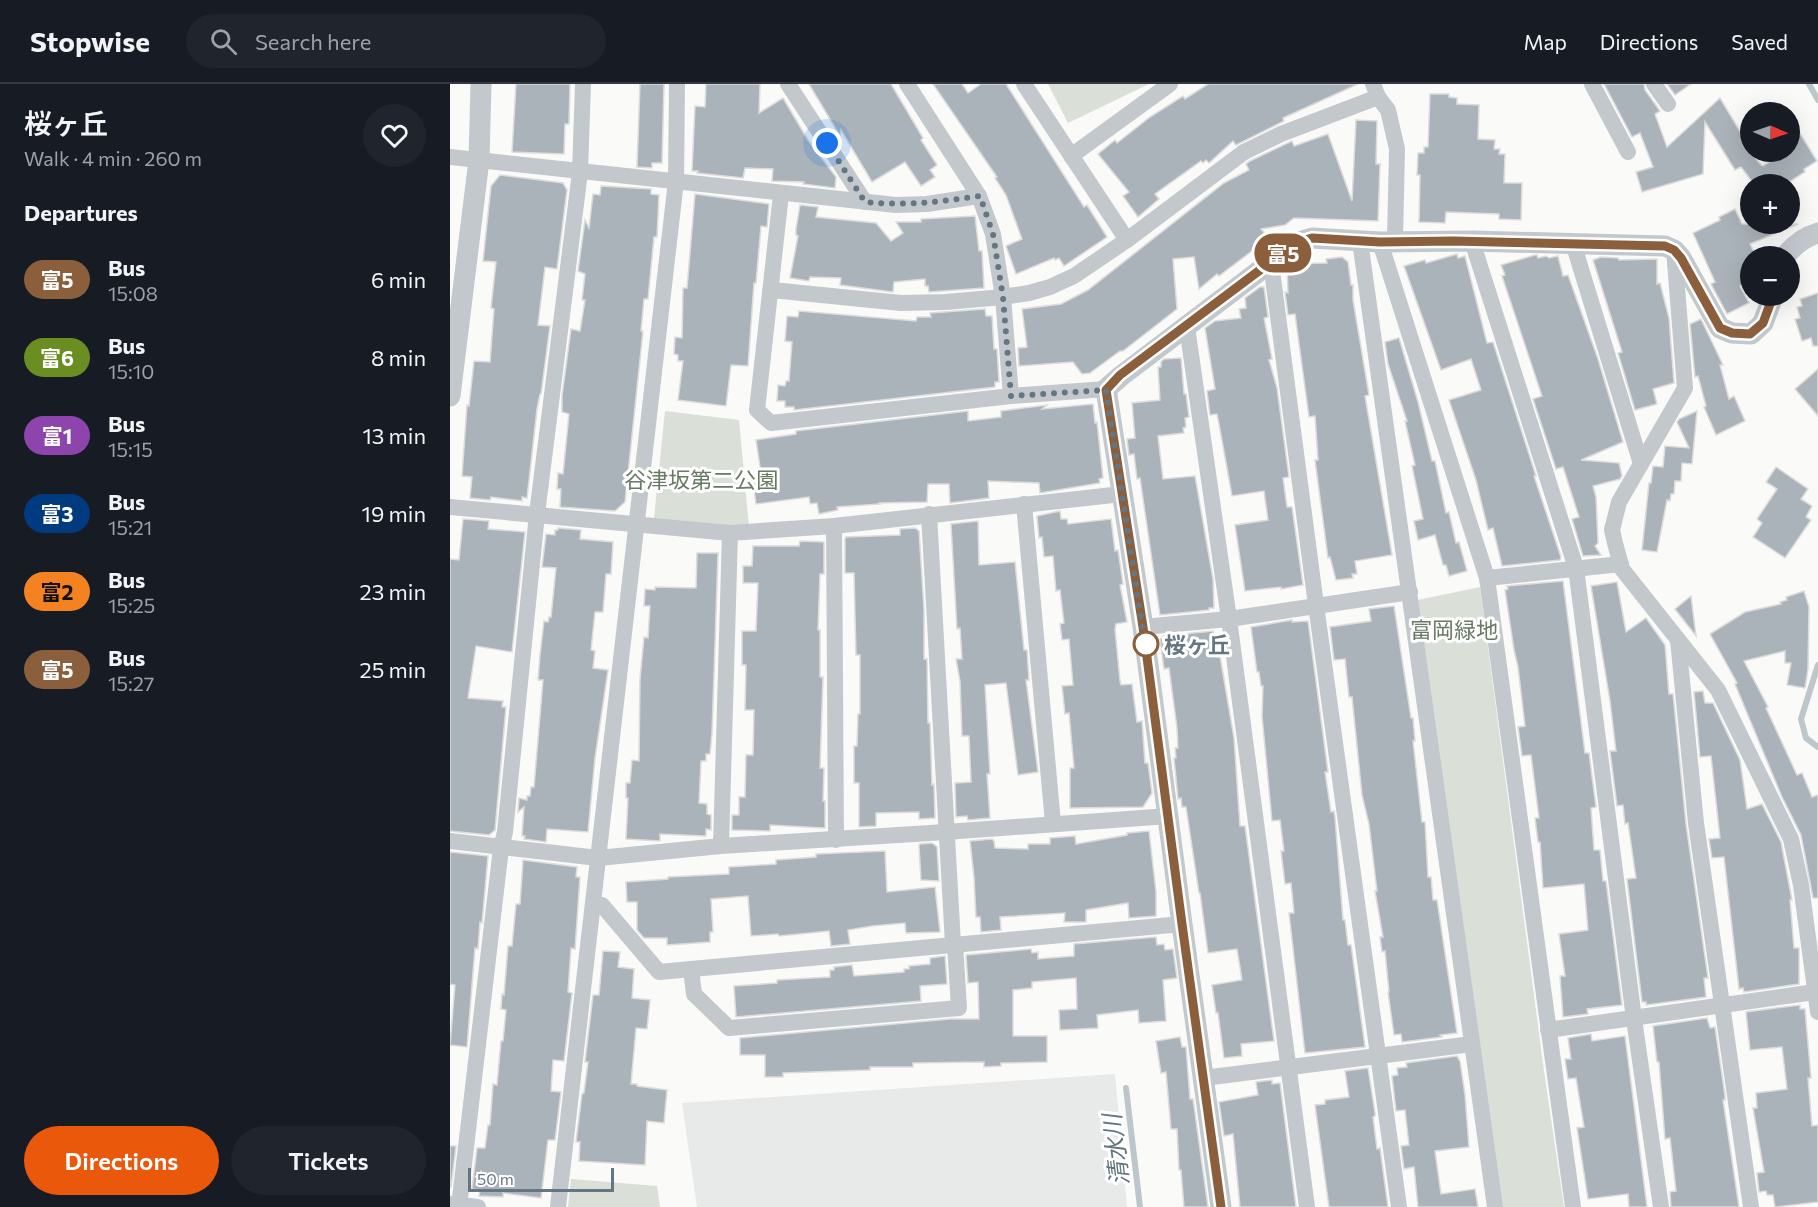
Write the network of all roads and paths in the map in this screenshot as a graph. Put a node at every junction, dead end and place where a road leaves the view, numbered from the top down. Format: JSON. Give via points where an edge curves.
{"nodes":[{"id":1,"x":482,"y":84,"type":"edge"},
{"id":2,"x":583,"y":84,"type":"edge"},
{"id":3,"x":677,"y":84,"type":"edge"},
{"id":4,"x":788,"y":84,"type":"edge"},
{"id":5,"x":908,"y":84,"type":"edge"},
{"id":6,"x":1024,"y":84,"type":"edge"},
{"id":7,"x":1170,"y":84,"type":"edge"},
{"id":8,"x":1592,"y":84,"type":"edge"},
{"id":9,"x":1654,"y":84,"type":"edge"},
{"id":10,"x":1376,"y":91,"type":"edge"},
{"id":11,"x":1668,"y":104,"type":"dead end"},
{"id":12,"x":1628,"y":152,"type":"dead end"},
{"id":13,"x":1071,"y":156,"type":"junction"},
{"id":14,"x":450,"y":157,"type":"edge"},
{"id":15,"x":479,"y":160,"type":"junction"},
{"id":16,"x":580,"y":172,"type":"junction"},
{"id":17,"x":676,"y":181,"type":"junction"},
{"id":18,"x":781,"y":194,"type":"junction"},
{"id":19,"x":980,"y":196,"type":"junction"},
{"id":20,"x":865,"y":202,"type":"junction"},
{"id":21,"x":1818,"y":234,"type":"edge"},
{"id":22,"x":1127,"y":240,"type":"junction"},
{"id":23,"x":1379,"y":241,"type":"junction"},
{"id":24,"x":1472,"y":241,"type":"junction"},
{"id":25,"x":1573,"y":243,"type":"junction"},
{"id":26,"x":1794,"y":246,"type":"edge"},
{"id":27,"x":1674,"y":250,"type":"junction"},
{"id":28,"x":1272,"y":263,"type":"junction"},
{"id":29,"x":772,"y":290,"type":"junction"},
{"id":30,"x":1003,"y":297,"type":"junction"},
{"id":31,"x":1769,"y":306,"type":"edge"},
{"id":32,"x":1187,"y":327,"type":"junction"},
{"id":33,"x":1106,"y":390,"type":"junction"},
{"id":34,"x":450,"y":396,"type":"edge"},
{"id":35,"x":1011,"y":396,"type":"junction"},
{"id":36,"x":1641,"y":464,"type":"junction"},
{"id":37,"x":1122,"y":494,"type":"junction"},
{"id":38,"x":1024,"y":504,"type":"junction"},
{"id":39,"x":450,"y":507,"type":"edge"},
{"id":40,"x":537,"y":514,"type":"junction"},
{"id":41,"x":929,"y":514,"type":"junction"},
{"id":42,"x":637,"y":525,"type":"junction"},
{"id":43,"x":834,"y":526,"type":"junction"},
{"id":44,"x":730,"y":533,"type":"junction"},
{"id":45,"x":1621,"y":564,"type":"junction"},
{"id":46,"x":1576,"y":568,"type":"junction"},
{"id":47,"x":1487,"y":578,"type":"junction"},
{"id":48,"x":1410,"y":592,"type":"junction"},
{"id":49,"x":1316,"y":605,"type":"junction"},
{"id":50,"x":1229,"y":619,"type":"junction"},
{"id":51,"x":1143,"y":627,"type":"junction"},
{"id":52,"x":1677,"y":639,"type":"junction"},
{"id":53,"x":1168,"y":816,"type":"junction"},
{"id":54,"x":1053,"y":823,"type":"junction"},
{"id":55,"x":946,"y":832,"type":"junction"},
{"id":56,"x":836,"y":840,"type":"junction"},
{"id":57,"x":450,"y":841,"type":"edge"},
{"id":58,"x":721,"y":846,"type":"junction"},
{"id":59,"x":501,"y":848,"type":"junction"},
{"id":60,"x":598,"y":858,"type":"junction"},
{"id":61,"x":593,"y":905,"type":"junction"},
{"id":62,"x":1182,"y":924,"type":"junction"},
{"id":63,"x":954,"y":944,"type":"junction"},
{"id":64,"x":691,"y":969,"type":"junction"},
{"id":65,"x":1815,"y":992,"type":"junction"},
{"id":66,"x":1723,"y":1006,"type":"junction"},
{"id":67,"x":1818,"y":1012,"type":"edge"},
{"id":68,"x":1634,"y":1019,"type":"junction"},
{"id":69,"x":1548,"y":1030,"type":"junction"},
{"id":70,"x":1472,"y":1044,"type":"junction"},
{"id":71,"x":1378,"y":1056,"type":"junction"},
{"id":72,"x":1287,"y":1068,"type":"junction"},
{"id":73,"x":1204,"y":1078,"type":"junction"},
{"id":74,"x":456,"y":1206,"type":"edge"},
{"id":75,"x":478,"y":1207,"type":"edge"},
{"id":76,"x":558,"y":1207,"type":"edge"},
{"id":77,"x":1221,"y":1207,"type":"edge"},
{"id":78,"x":1307,"y":1207,"type":"edge"},
{"id":79,"x":1399,"y":1207,"type":"edge"},
{"id":80,"x":1495,"y":1207,"type":"edge"},
{"id":81,"x":1572,"y":1207,"type":"edge"},
{"id":82,"x":1661,"y":1207,"type":"edge"},
{"id":83,"x":1751,"y":1207,"type":"edge"}],
"edges":[{"from":1,"to":15,"type":"street"},
{"from":2,"to":16,"type":"street"},
{"from":3,"to":17,"type":"street"},
{"from":4,"to":20,"type":"street"},
{"from":5,"to":19,"type":"street"},
{"from":6,"to":13,"type":"street"},
{"from":7,"to":13,"type":"street"},
{"from":8,"to":12,"type":"street"},
{"from":9,"to":11,"type":"street"},
{"from":10,"to":22,"type":"street","via":[[1244,152]]},
{"from":10,"to":23,"type":"street","via":[[1388,110],[1397,149]]},
{"from":13,"to":22,"type":"street"},
{"from":14,"to":15,"type":"street"},
{"from":15,"to":16,"type":"street"},
{"from":15,"to":34,"type":"street"},
{"from":16,"to":17,"type":"street"},
{"from":16,"to":40,"type":"street"},
{"from":17,"to":18,"type":"street"},
{"from":17,"to":42,"type":"street"},
{"from":18,"to":20,"type":"street"},
{"from":18,"to":29,"type":"street"},
{"from":19,"to":20,"type":"street","via":[[927,204]]},
{"from":19,"to":30,"type":"street","via":[[993,234]]},
{"from":21,"to":26,"type":"street","via":[[1807,236]]},
{"from":22,"to":30,"type":"street","via":[[1058,284]]},
{"from":23,"to":24,"type":"street"},
{"from":23,"to":28,"type":"street","via":[[1312,238],[1296,243]]},
{"from":23,"to":47,"type":"street"},
{"from":23,"to":48,"type":"street"},
{"from":24,"to":25,"type":"street"},
{"from":24,"to":46,"type":"street"},
{"from":25,"to":27,"type":"street","via":[[1665,246]]},
{"from":25,"to":36,"type":"street"},
{"from":27,"to":31,"type":"street","via":[[1720,328],[1750,334],[1763,323]]},
{"from":27,"to":36,"type":"street","via":[[1685,388]]},
{"from":28,"to":32,"type":"street"},
{"from":28,"to":49,"type":"street"},
{"from":29,"to":30,"type":"street","via":[[901,303]]},
{"from":29,"to":35,"type":"street","via":[[758,410],[771,423]]},
{"from":30,"to":35,"type":"street"},
{"from":32,"to":33,"type":"street","via":[[1120,375]]},
{"from":32,"to":50,"type":"street"},
{"from":33,"to":35,"type":"street"},
{"from":33,"to":37,"type":"street"},
{"from":36,"to":45,"type":"street","via":[[1619,502],[1612,530]]},
{"from":37,"to":38,"type":"street"},
{"from":37,"to":51,"type":"street"},
{"from":38,"to":41,"type":"street"},
{"from":38,"to":54,"type":"street"},
{"from":39,"to":40,"type":"street"},
{"from":40,"to":42,"type":"street"},
{"from":40,"to":59,"type":"street"},
{"from":41,"to":43,"type":"street"},
{"from":41,"to":55,"type":"street"},
{"from":42,"to":44,"type":"street"},
{"from":42,"to":60,"type":"street"},
{"from":43,"to":44,"type":"street"},
{"from":43,"to":56,"type":"street"},
{"from":44,"to":58,"type":"street"},
{"from":45,"to":46,"type":"street"},
{"from":45,"to":52,"type":"street"},
{"from":46,"to":47,"type":"street"},
{"from":46,"to":68,"type":"street"},
{"from":47,"to":69,"type":"street"},
{"from":48,"to":49,"type":"street"},
{"from":48,"to":70,"type":"street"},
{"from":49,"to":50,"type":"street"},
{"from":49,"to":71,"type":"street"},
{"from":50,"to":51,"type":"street"},
{"from":50,"to":72,"type":"street"},
{"from":51,"to":53,"type":"street"},
{"from":52,"to":65,"type":"street","via":[[1718,690],[1791,839],[1802,885]]},
{"from":52,"to":66,"type":"street","via":[[1696,823]]},
{"from":53,"to":54,"type":"street"},
{"from":53,"to":62,"type":"street"},
{"from":54,"to":55,"type":"street"},
{"from":55,"to":56,"type":"street"},
{"from":55,"to":63,"type":"street"},
{"from":56,"to":58,"type":"street"},
{"from":57,"to":59,"type":"street"},
{"from":58,"to":60,"type":"street"},
{"from":59,"to":60,"type":"street"},
{"from":59,"to":74,"type":"street"},
{"from":60,"to":61,"type":"street"},
{"from":61,"to":64,"type":"street","via":[[602,906],[659,972]]},
{"from":61,"to":76,"type":"street"},
{"from":62,"to":63,"type":"street"},
{"from":62,"to":73,"type":"street"},
{"from":63,"to":64,"type":"street"},
{"from":63,"to":64,"type":"street","via":[[960,1008],[729,1028],[694,994]]},
{"from":65,"to":66,"type":"street"},
{"from":65,"to":67,"type":"street"},
{"from":66,"to":68,"type":"street"},
{"from":66,"to":83,"type":"street"},
{"from":68,"to":69,"type":"street"},
{"from":68,"to":82,"type":"street"},
{"from":69,"to":81,"type":"street"},
{"from":70,"to":71,"type":"street"},
{"from":70,"to":80,"type":"street"},
{"from":71,"to":72,"type":"street"},
{"from":71,"to":79,"type":"street"},
{"from":72,"to":73,"type":"street"},
{"from":72,"to":78,"type":"street"},
{"from":73,"to":77,"type":"street"},
{"from":74,"to":75,"type":"street"}]}
